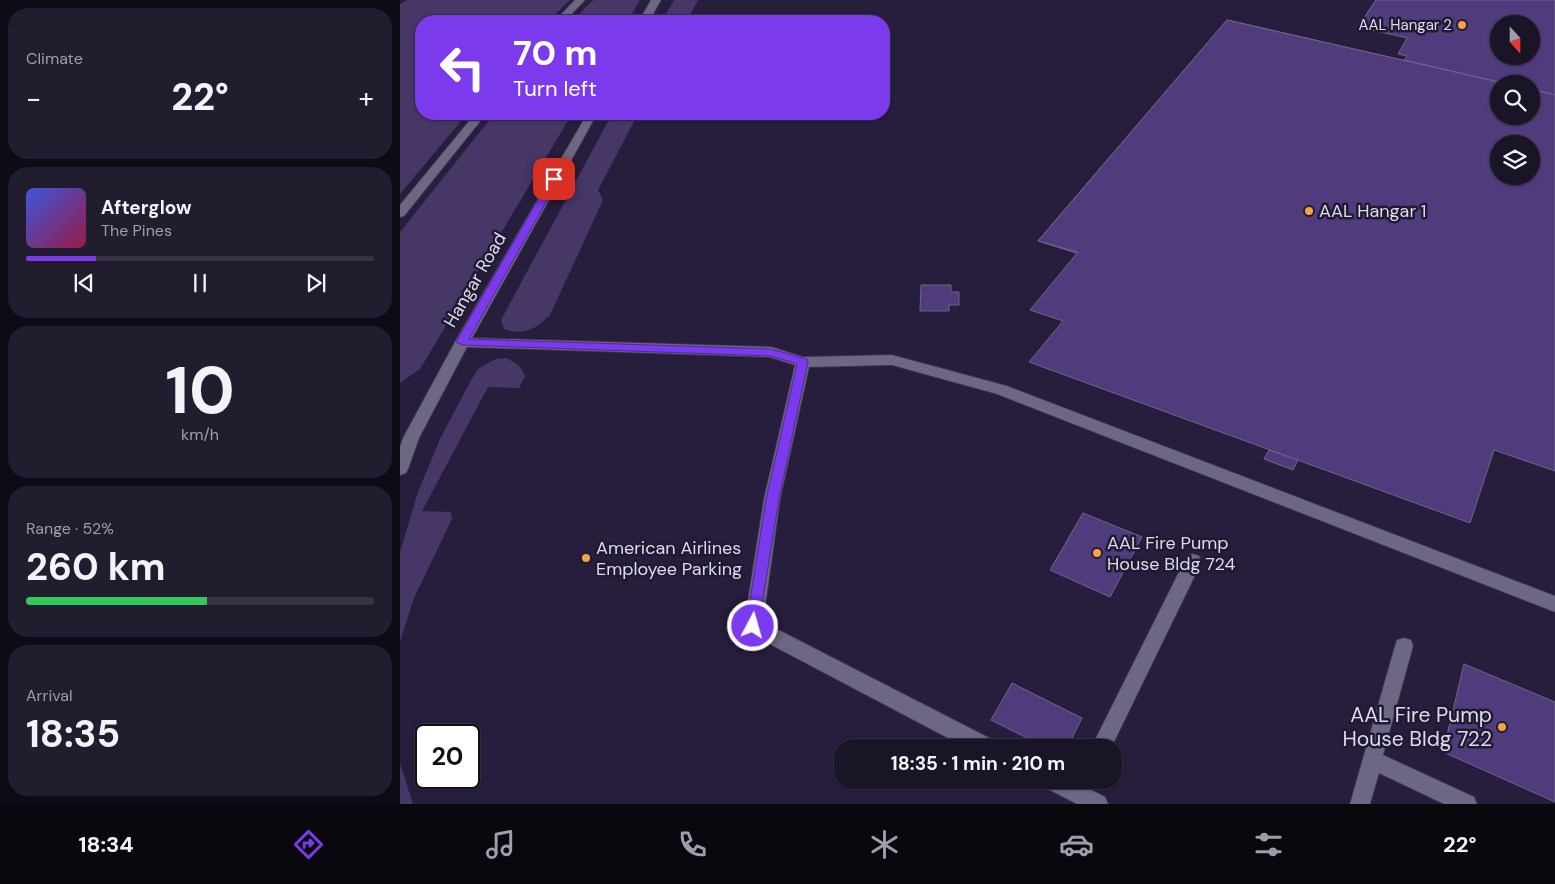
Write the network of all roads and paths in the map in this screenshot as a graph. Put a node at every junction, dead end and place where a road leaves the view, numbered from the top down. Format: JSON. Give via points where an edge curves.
{"nodes":[{"id":1,"x":580,"y":0,"type":"edge"},
{"id":2,"x":656,"y":0,"type":"edge"},
{"id":3,"x":566,"y":15,"type":"edge"},
{"id":4,"x":647,"y":15,"type":"edge"},
{"id":5,"x":476,"y":120,"type":"edge"},
{"id":6,"x":589,"y":120,"type":"edge"},
{"id":7,"x":400,"y":213,"type":"edge"},
{"id":8,"x":462,"y":342,"type":"junction"},
{"id":9,"x":803,"y":362,"type":"junction"},
{"id":10,"x":406,"y":438,"type":"edge"},
{"id":11,"x":400,"y":469,"type":"edge"},
{"id":12,"x":1193,"y":561,"type":"dead end"},
{"id":13,"x":1555,"y":604,"type":"edge"},
{"id":14,"x":1404,"y":646,"type":"dead end"},
{"id":15,"x":971,"y":739,"type":"edge"},
{"id":16,"x":1105,"y":739,"type":"edge"},
{"id":17,"x":1372,"y":760,"type":"junction"},
{"id":18,"x":1082,"y":789,"type":"edge"},
{"id":19,"x":1098,"y":804,"type":"edge"},
{"id":20,"x":1360,"y":804,"type":"edge"},
{"id":21,"x":1467,"y":804,"type":"edge"}],
"edges":[{"from":1,"to":3,"type":"street"},
{"from":2,"to":4,"type":"street"},
{"from":5,"to":7,"type":"street"},
{"from":6,"to":8,"type":"street","name":"Hangar Road"},
{"from":8,"to":9,"type":"street","via":[[771,352]]},
{"from":8,"to":10,"type":"street","name":"Hangar Road"},
{"from":9,"to":13,"type":"street","via":[[892,360],[1002,390]]},
{"from":9,"to":15,"type":"street","via":[[772,499],[753,626]]},
{"from":10,"to":11,"type":"street","name":"Hangar Road"},
{"from":12,"to":16,"type":"street"},
{"from":14,"to":17,"type":"street"},
{"from":17,"to":20,"type":"street"},
{"from":17,"to":21,"type":"street"},
{"from":18,"to":19,"type":"street"}]}
